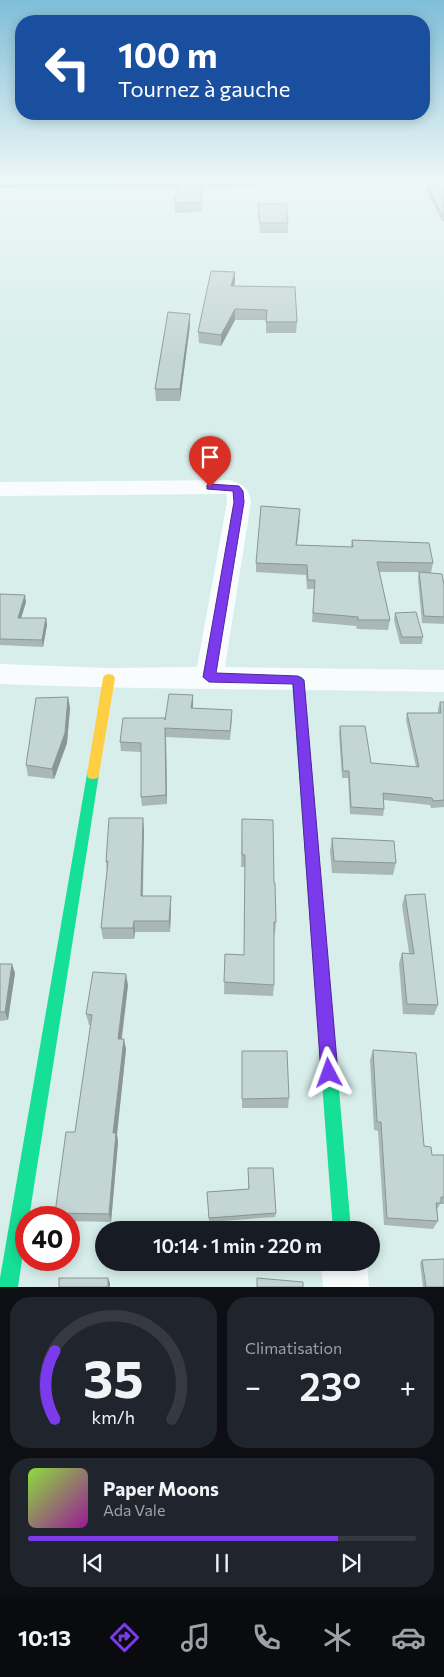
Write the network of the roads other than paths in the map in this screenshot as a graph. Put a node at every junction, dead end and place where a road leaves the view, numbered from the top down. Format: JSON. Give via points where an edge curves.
{"nodes":[{"id":1,"x":0,"y":489,"type":"edge"},
{"id":2,"x":0,"y":674,"type":"edge"},
{"id":3,"x":209,"y":677,"type":"junction"},
{"id":4,"x":109,"y":678,"type":"junction"},
{"id":5,"x":298,"y":680,"type":"junction"},
{"id":6,"x":444,"y":681,"type":"edge"},
{"id":7,"x":341,"y":1221,"type":"edge"},
{"id":8,"x":345,"y":1271,"type":"edge"},
{"id":9,"x":8,"y":1287,"type":"edge"},
{"id":10,"x":346,"y":1287,"type":"edge"}],
"edges":[{"from":1,"to":3,"type":"street","via":[[236,488],[239,502]]},
{"from":2,"to":4,"type":"street"},
{"from":3,"to":4,"type":"street"},
{"from":3,"to":5,"type":"street"},
{"from":4,"to":9,"type":"street"},
{"from":5,"to":6,"type":"street"},
{"from":5,"to":7,"type":"street"},
{"from":8,"to":10,"type":"street"}]}
